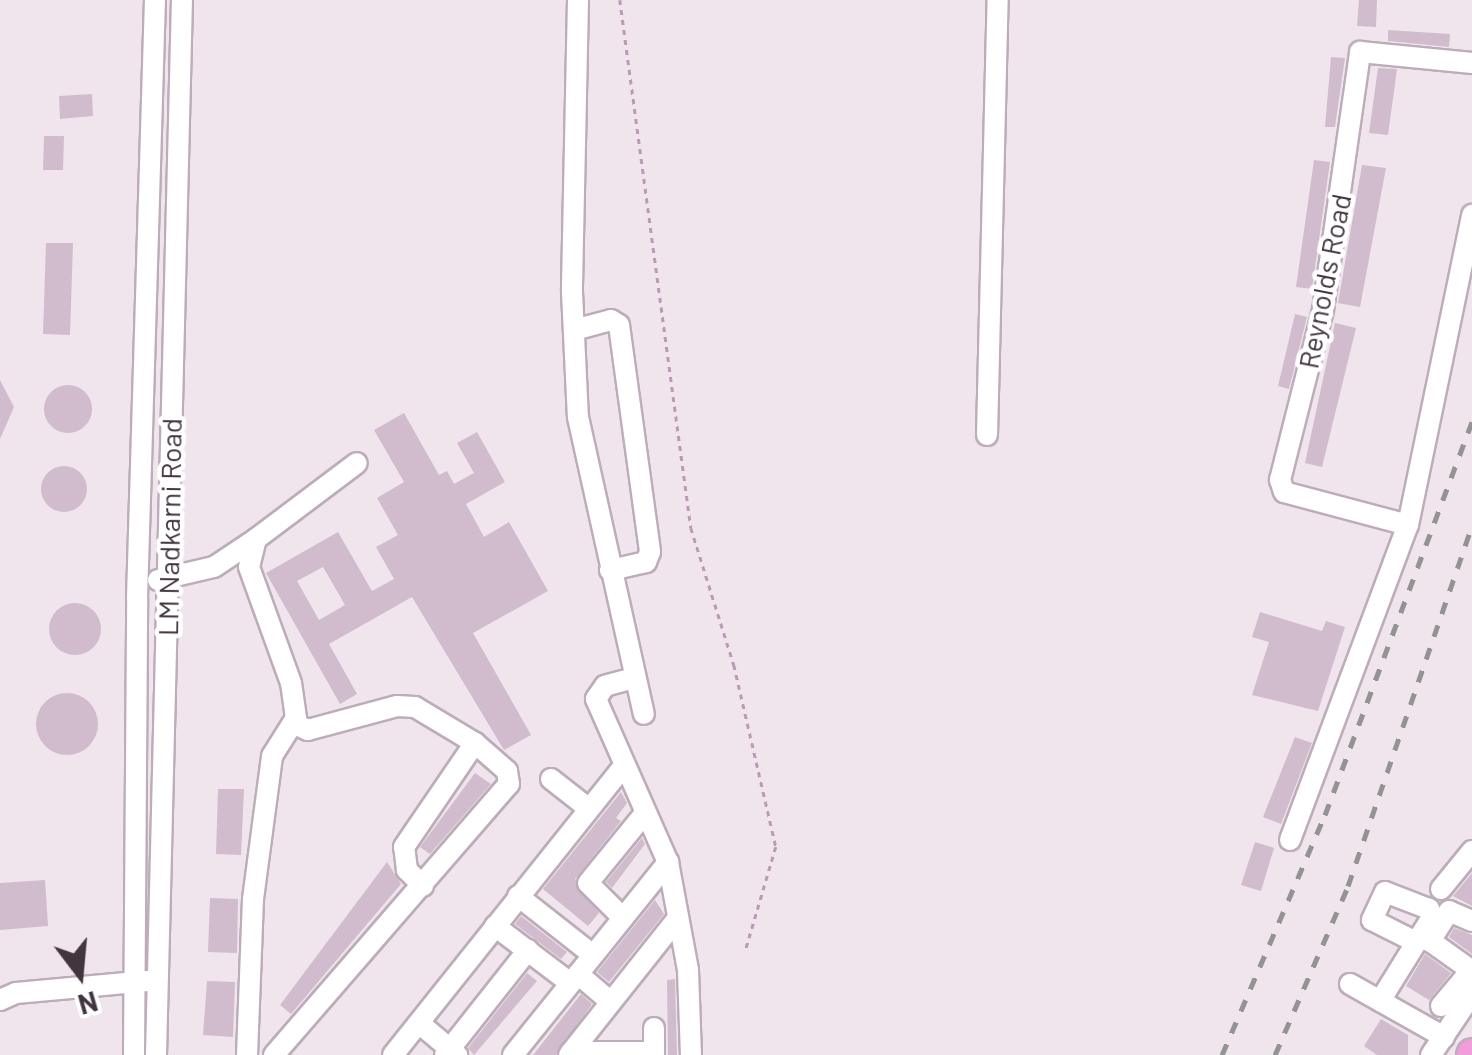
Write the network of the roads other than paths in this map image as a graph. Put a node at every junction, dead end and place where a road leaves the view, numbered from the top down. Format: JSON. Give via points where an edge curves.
{"nodes":[{"id":1,"x":155,"y":0,"type":"edge"},
{"id":2,"x":182,"y":0,"type":"edge"},
{"id":3,"x":578,"y":0,"type":"edge"},
{"id":4,"x":998,"y":0,"type":"edge"},
{"id":5,"x":1472,"y":63,"type":"edge"},
{"id":6,"x":1472,"y":215,"type":"edge"},
{"id":7,"x":574,"y":330,"type":"junction"},
{"id":8,"x":987,"y":435,"type":"dead end"},
{"id":9,"x":357,"y":463,"type":"dead end"},
{"id":10,"x":1408,"y":525,"type":"junction"},
{"id":11,"x":256,"y":539,"type":"junction"},
{"id":12,"x":610,"y":570,"type":"junction"},
{"id":13,"x":138,"y":580,"type":"junction"},
{"id":14,"x":169,"y":580,"type":"junction"},
{"id":15,"x":623,"y":681,"type":"junction"},
{"id":16,"x":644,"y":714,"type":"dead end"},
{"id":17,"x":296,"y":718,"type":"junction"},
{"id":18,"x":475,"y":743,"type":"junction"},
{"id":19,"x":623,"y":768,"type":"junction"},
{"id":20,"x":550,"y":779,"type":"dead end"},
{"id":21,"x":588,"y":808,"type":"junction"},
{"id":22,"x":644,"y":814,"type":"junction"},
{"id":23,"x":1290,"y":840,"type":"dead end"},
{"id":24,"x":1472,"y":851,"type":"edge"},
{"id":25,"x":668,"y":862,"type":"junction"},
{"id":26,"x":423,"y":886,"type":"junction"},
{"id":27,"x":1441,"y":889,"type":"dead end"},
{"id":28,"x":518,"y":896,"type":"junction"},
{"id":29,"x":623,"y":918,"type":"junction"},
{"id":30,"x":678,"y":918,"type":"junction"},
{"id":31,"x":1472,"y":922,"type":"edge"},
{"id":32,"x":495,"y":926,"type":"junction"},
{"id":33,"x":1416,"y":942,"type":"dead end"},
{"id":34,"x":528,"y":950,"type":"junction"},
{"id":35,"x":593,"y":955,"type":"junction"},
{"id":36,"x":1432,"y":957,"type":"dead end"},
{"id":37,"x":1471,"y":977,"type":"edge"},
{"id":38,"x":574,"y":979,"type":"junction"},
{"id":39,"x":135,"y":981,"type":"junction"},
{"id":40,"x":158,"y":981,"type":"junction"},
{"id":41,"x":1350,"y":984,"type":"dead end"},
{"id":42,"x":0,"y":1000,"type":"edge"},
{"id":43,"x":1380,"y":1001,"type":"junction"},
{"id":44,"x":611,"y":1002,"type":"junction"},
{"id":45,"x":1441,"y":1006,"type":"dead end"},
{"id":46,"x":418,"y":1022,"type":"junction"},
{"id":47,"x":654,"y":1028,"type":"dead end"},
{"id":48,"x":1444,"y":1036,"type":"junction"},
{"id":49,"x":451,"y":1053,"type":"edge"},
{"id":50,"x":570,"y":1054,"type":"edge"},
{"id":51,"x":654,"y":1054,"type":"edge"},
{"id":52,"x":134,"y":1055,"type":"edge"},
{"id":53,"x":156,"y":1055,"type":"edge"},
{"id":54,"x":247,"y":1055,"type":"edge"},
{"id":55,"x":274,"y":1055,"type":"edge"},
{"id":56,"x":393,"y":1055,"type":"edge"},
{"id":57,"x":513,"y":1055,"type":"edge"},
{"id":58,"x":691,"y":1055,"type":"edge"},
{"id":59,"x":1431,"y":1055,"type":"edge"}],
"edges":[{"from":1,"to":13,"type":"street","name":"LM Nadkarni Road"},
{"from":2,"to":14,"type":"street","name":"LM Nadkarni Road"},
{"from":3,"to":7,"type":"street"},
{"from":4,"to":8,"type":"street"},
{"from":5,"to":10,"type":"street","name":"Reynolds Road","via":[[1360,52],[1323,310],[1280,480],[1284,492]]},
{"from":6,"to":10,"type":"street"},
{"from":7,"to":12,"type":"street","via":[[578,417]]},
{"from":7,"to":12,"type":"street","via":[[611,320],[619,325],[650,552],[646,562]]},
{"from":9,"to":11,"type":"street"},
{"from":10,"to":23,"type":"street"},
{"from":11,"to":14,"type":"street","via":[[214,566]]},
{"from":11,"to":17,"type":"street","via":[[249,567],[291,682]]},
{"from":12,"to":15,"type":"street"},
{"from":13,"to":14,"type":"street"},
{"from":13,"to":39,"type":"street","name":"LM Nadkarni Road"},
{"from":14,"to":40,"type":"street","name":"LM Nadkarni Road"},
{"from":15,"to":16,"type":"street"},
{"from":15,"to":19,"type":"street","via":[[596,699]]},
{"from":17,"to":18,"type":"street","via":[[308,730],[415,707]]},
{"from":17,"to":54,"type":"street","via":[[272,756],[254,899]]},
{"from":18,"to":26,"type":"street","via":[[404,847],[407,870]]},
{"from":18,"to":26,"type":"street","via":[[507,770],[509,784]]},
{"from":19,"to":21,"type":"street"},
{"from":19,"to":22,"type":"street"},
{"from":20,"to":21,"type":"street"},
{"from":21,"to":28,"type":"street"},
{"from":22,"to":25,"type":"street"},
{"from":22,"to":29,"type":"street","via":[[588,883]]},
{"from":24,"to":27,"type":"street"},
{"from":25,"to":29,"type":"street"},
{"from":25,"to":30,"type":"street"},
{"from":26,"to":55,"type":"street"},
{"from":28,"to":32,"type":"street"},
{"from":28,"to":35,"type":"street"},
{"from":29,"to":35,"type":"street"},
{"from":30,"to":44,"type":"street"},
{"from":30,"to":58,"type":"street"},
{"from":31,"to":37,"type":"street","via":[[1449,911],[1430,941]]},
{"from":32,"to":34,"type":"street"},
{"from":32,"to":46,"type":"street"},
{"from":33,"to":43,"type":"street"},
{"from":34,"to":38,"type":"street"},
{"from":34,"to":49,"type":"street"},
{"from":35,"to":38,"type":"street"},
{"from":36,"to":37,"type":"street"},
{"from":37,"to":45,"type":"street"},
{"from":37,"to":48,"type":"street"},
{"from":38,"to":44,"type":"street"},
{"from":38,"to":57,"type":"street"},
{"from":39,"to":40,"type":"street"},
{"from":39,"to":42,"type":"street","via":[[16,992]]},
{"from":39,"to":52,"type":"street","name":"LM Nadkarni Road"},
{"from":40,"to":53,"type":"street","name":"LM Nadkarni Road"},
{"from":41,"to":43,"type":"street"},
{"from":43,"to":48,"type":"street"},
{"from":44,"to":50,"type":"street"},
{"from":46,"to":49,"type":"street"},
{"from":46,"to":56,"type":"street"},
{"from":47,"to":51,"type":"street"},
{"from":48,"to":59,"type":"street"},
{"from":50,"to":51,"type":"street"}]}
